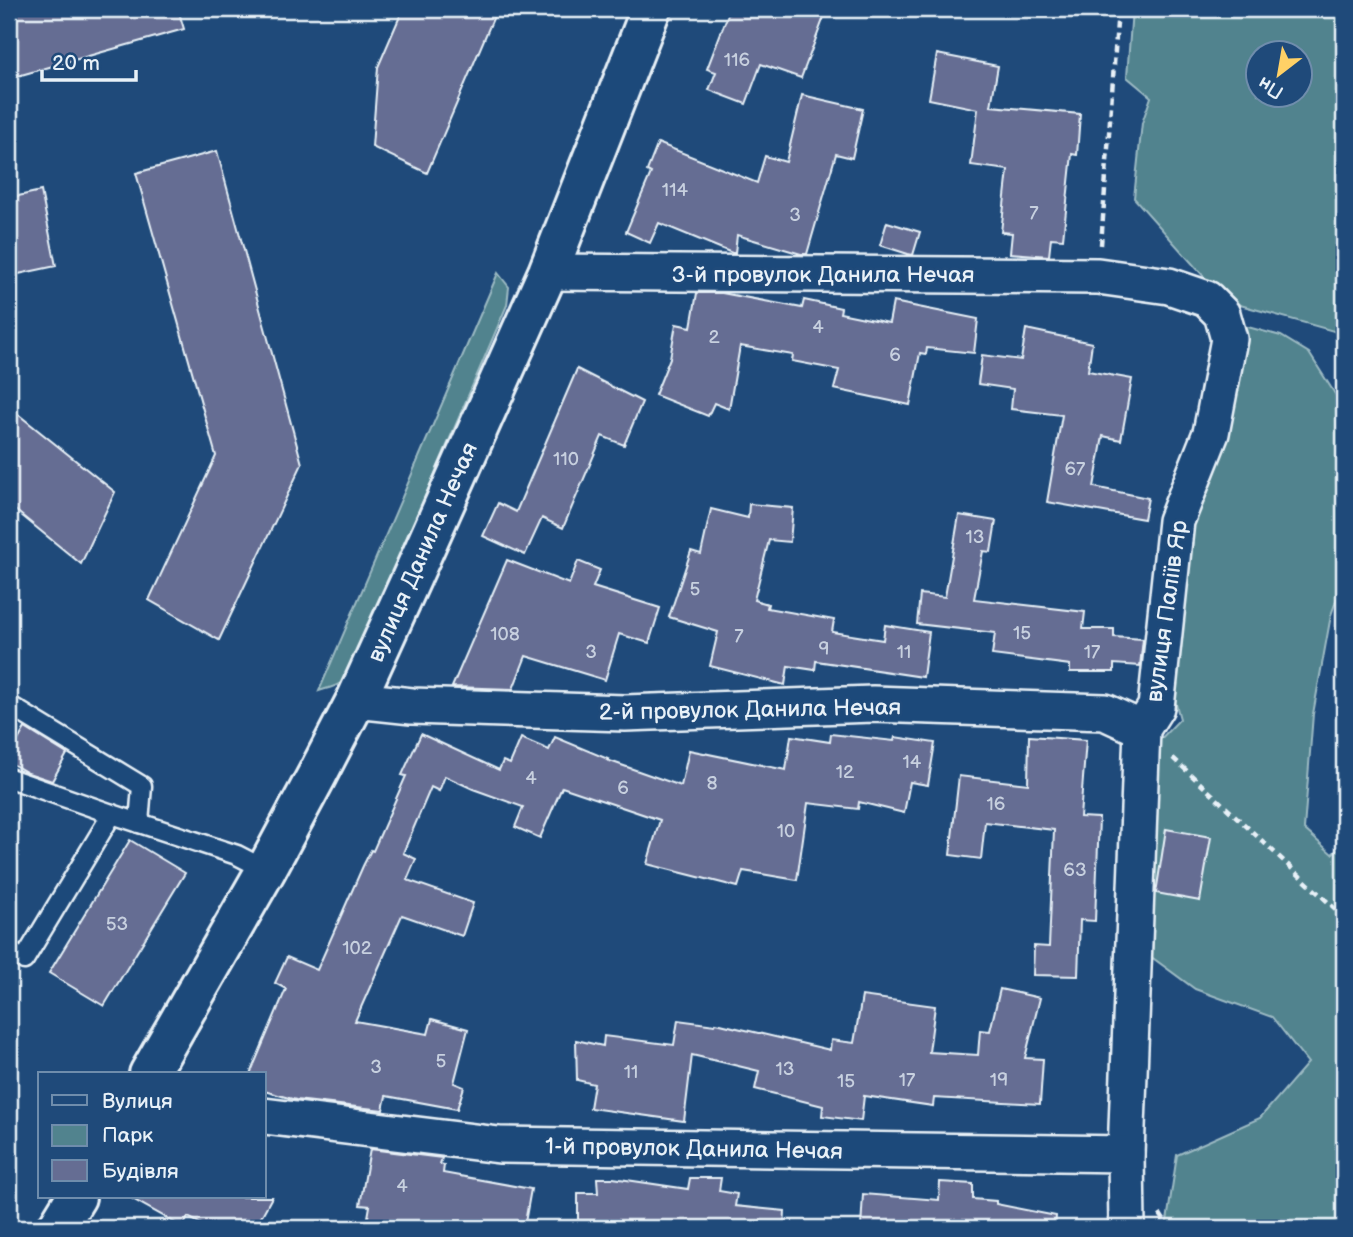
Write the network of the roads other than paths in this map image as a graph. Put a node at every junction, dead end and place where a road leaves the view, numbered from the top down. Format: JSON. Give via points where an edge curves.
{"nodes":[{"id":1,"x":651,"y":9,"type":"edge"},
{"id":2,"x":548,"y":272,"type":"junction"},
{"id":3,"x":1098,"y":276,"type":"joint"},
{"id":4,"x":356,"y":700,"type":"junction"},
{"id":5,"x":9,"y":705,"type":"edge"},
{"id":6,"x":1142,"y":729,"type":"junction"},
{"id":7,"x":9,"y":778,"type":"edge"},
{"id":8,"x":111,"y":814,"type":"junction"},
{"id":9,"x":139,"y":824,"type":"junction"},
{"id":10,"x":266,"y":870,"type":"junction"},
{"id":11,"x":9,"y":951,"type":"edge"},
{"id":12,"x":150,"y":1072,"type":"edge"},
{"id":13,"x":266,"y":1116,"type":"edge"},
{"id":14,"x":1126,"y":1154,"type":"junction"},
{"id":15,"x":75,"y":1198,"type":"edge"},
{"id":16,"x":57,"y":1228,"type":"edge"},
{"id":17,"x":1127,"y":1228,"type":"edge"}],
"edges":[{"from":1,"to":2,"type":"main road","name":"вулиця Данила Нечая"},
{"from":2,"to":3,"type":"street","name":"3-й провулок Данила Нечая"},
{"from":2,"to":4,"type":"main road","name":"вулиця Данила Нечая"},
{"from":3,"to":6,"type":"street","name":"вулиця Паліїв Яр","via":[[1169,286],[1207,299],[1222,314],[1228,339],[1211,433],[1176,521],[1156,707]]},
{"from":4,"to":6,"type":"street","name":"2-й провулок Данила Нечая","via":[[625,713],[873,704],[1105,712]]},
{"from":4,"to":10,"type":"main road","name":"вулиця Данила Нечая"},
{"from":5,"to":9,"type":"lane","via":[[142,786]]},
{"from":6,"to":14,"type":"street","name":"вулиця Паліїв Яр"},
{"from":7,"to":8,"type":"lane"},
{"from":8,"to":9,"type":"lane"},
{"from":8,"to":11,"type":"lane","via":[[24,960]]},
{"from":9,"to":10,"type":"lane","via":[[237,855]]},
{"from":10,"to":12,"type":"main road","name":"вулиця Данила Нечая"},
{"from":13,"to":14,"type":"street","name":"1-й провулок Данила Нечая","via":[[499,1145]]},
{"from":14,"to":17,"type":"street","name":"вулиця Паліїв Яр"},
{"from":15,"to":16,"type":"main road"}]}
